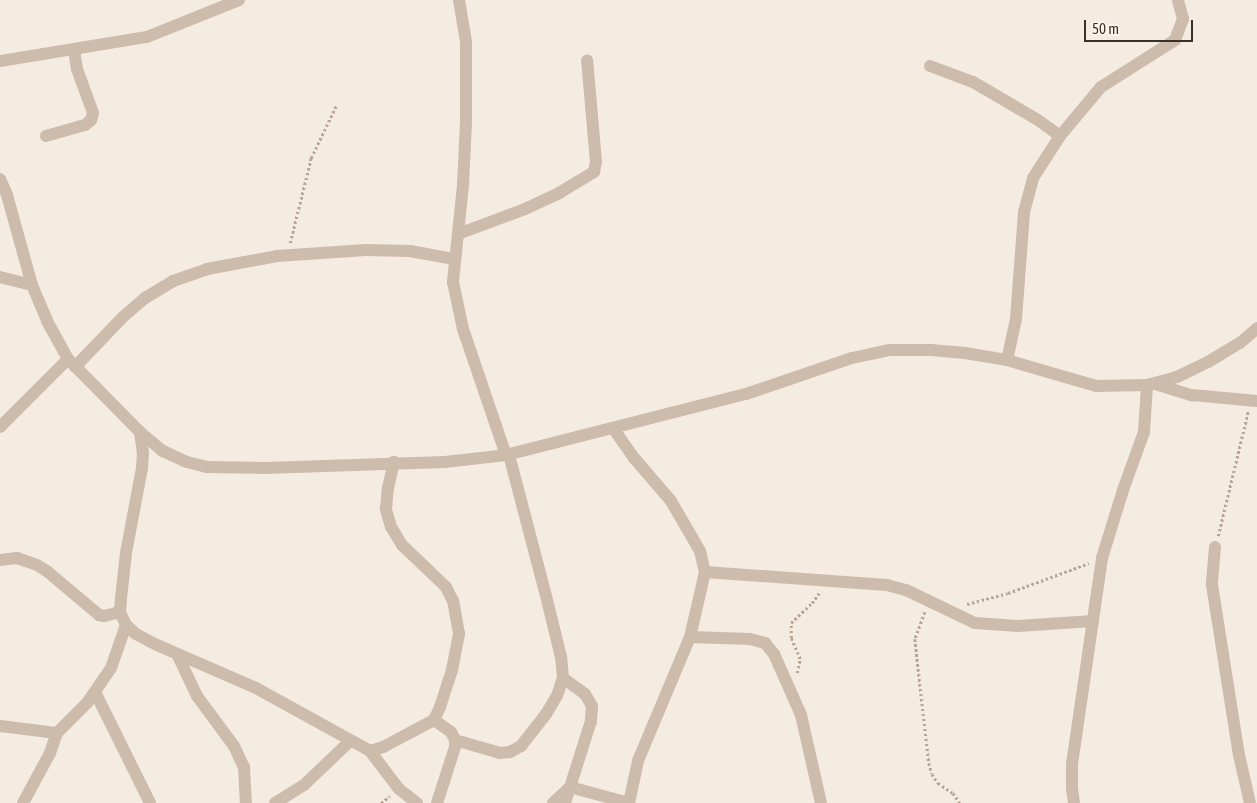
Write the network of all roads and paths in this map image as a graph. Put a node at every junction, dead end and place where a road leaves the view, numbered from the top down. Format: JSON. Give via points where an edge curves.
{"nodes":[{"id":1,"x":239,"y":0,"type":"edge"},
{"id":2,"x":459,"y":0,"type":"edge"},
{"id":3,"x":1178,"y":0,"type":"edge"},
{"id":4,"x":74,"y":50,"type":"junction"},
{"id":5,"x":587,"y":60,"type":"dead end"},
{"id":6,"x":0,"y":61,"type":"edge"},
{"id":7,"x":930,"y":66,"type":"dead end"},
{"id":8,"x":337,"y":104,"type":"dead end"},
{"id":9,"x":46,"y":136,"type":"dead end"},
{"id":10,"x":1060,"y":136,"type":"junction"},
{"id":11,"x":0,"y":179,"type":"edge"},
{"id":12,"x":458,"y":234,"type":"junction"},
{"id":13,"x":288,"y":255,"type":"junction"},
{"id":14,"x":454,"y":259,"type":"junction"},
{"id":15,"x":0,"y":277,"type":"edge"},
{"id":16,"x":32,"y":285,"type":"junction"},
{"id":17,"x":1257,"y":328,"type":"edge"},
{"id":18,"x":1007,"y":360,"type":"junction"},
{"id":19,"x":71,"y":363,"type":"junction"},
{"id":20,"x":1151,"y":385,"type":"junction"},
{"id":21,"x":1254,"y":401,"type":"edge"},
{"id":22,"x":0,"y":427,"type":"edge"},
{"id":23,"x":613,"y":428,"type":"junction"},
{"id":24,"x":140,"y":432,"type":"junction"},
{"id":25,"x":507,"y":455,"type":"junction"},
{"id":26,"x":394,"y":462,"type":"junction"},
{"id":27,"x":1215,"y":547,"type":"joint"},
{"id":28,"x":1102,"y":558,"type":"junction"},
{"id":29,"x":0,"y":560,"type":"edge"},
{"id":30,"x":705,"y":572,"type":"junction"},
{"id":31,"x":825,"y":580,"type":"junction"},
{"id":32,"x":930,"y":600,"type":"junction"},
{"id":33,"x":948,"y":609,"type":"junction"},
{"id":34,"x":120,"y":612,"type":"junction"},
{"id":35,"x":1093,"y":621,"type":"junction"},
{"id":36,"x":126,"y":625,"type":"junction"},
{"id":37,"x":690,"y":637,"type":"junction"},
{"id":38,"x":178,"y":656,"type":"junction"},
{"id":39,"x":564,"y":678,"type":"junction"},
{"id":40,"x":95,"y":692,"type":"junction"},
{"id":41,"x":792,"y":693,"type":"junction"},
{"id":42,"x":434,"y":720,"type":"junction"},
{"id":43,"x":0,"y":726,"type":"edge"},
{"id":44,"x":57,"y":733,"type":"junction"},
{"id":45,"x":455,"y":740,"type":"junction"},
{"id":46,"x":350,"y":741,"type":"junction"},
{"id":47,"x":370,"y":751,"type":"junction"},
{"id":48,"x":570,"y":787,"type":"junction"},
{"id":49,"x":23,"y":803,"type":"edge"},
{"id":50,"x":150,"y":803,"type":"edge"},
{"id":51,"x":246,"y":803,"type":"edge"},
{"id":52,"x":275,"y":803,"type":"edge"},
{"id":53,"x":417,"y":803,"type":"edge"},
{"id":54,"x":437,"y":803,"type":"edge"},
{"id":55,"x":552,"y":803,"type":"edge"},
{"id":56,"x":566,"y":803,"type":"edge"},
{"id":57,"x":629,"y":803,"type":"edge"},
{"id":58,"x":822,"y":803,"type":"edge"},
{"id":59,"x":960,"y":803,"type":"edge"},
{"id":60,"x":1074,"y":803,"type":"edge"},
{"id":61,"x":1250,"y":803,"type":"edge"}],
"edges":[{"from":1,"to":4,"type":"street","via":[[147,37]]},
{"from":2,"to":12,"type":"street","via":[[466,42],[467,76]]},
{"from":3,"to":10,"type":"street","via":[[1183,19],[1175,40],[1101,87]]},
{"from":4,"to":6,"type":"street"},
{"from":4,"to":9,"type":"street","via":[[93,113],[91,120],[85,125]]},
{"from":5,"to":12,"type":"street","via":[[596,162],[594,172],[525,209]]},
{"from":7,"to":10,"type":"street","via":[[973,82]]},
{"from":8,"to":13,"type":"path","via":[[311,158]]},
{"from":10,"to":18,"type":"street","via":[[1033,178],[1027,196],[1016,319]]},
{"from":11,"to":16,"type":"street"},
{"from":12,"to":14,"type":"street"},
{"from":13,"to":14,"type":"street","via":[[410,251]]},
{"from":13,"to":19,"type":"street","via":[[207,268],[173,281],[135,306]]},
{"from":14,"to":25,"type":"street","via":[[453,282],[459,314]]},
{"from":15,"to":16,"type":"street"},
{"from":16,"to":19,"type":"street","via":[[47,322]]},
{"from":17,"to":20,"type":"street","via":[[1240,343],[1208,362]]},
{"from":18,"to":20,"type":"street","via":[[1096,386]]},
{"from":18,"to":23,"type":"street","via":[[931,350],[890,350],[852,358],[746,394]]},
{"from":19,"to":22,"type":"street"},
{"from":19,"to":24,"type":"street"},
{"from":20,"to":21,"type":"street","via":[[1192,395]]},
{"from":20,"to":28,"type":"street","via":[[1144,432]]},
{"from":21,"to":27,"type":"path"},
{"from":23,"to":25,"type":"street"},
{"from":23,"to":30,"type":"street","via":[[671,501],[700,551]]},
{"from":24,"to":26,"type":"street","via":[[163,451],[207,467],[264,468]]},
{"from":24,"to":34,"type":"street","via":[[142,468],[126,553]]},
{"from":25,"to":26,"type":"street","via":[[445,462]]},
{"from":25,"to":39,"type":"street","via":[[550,611]]},
{"from":26,"to":42,"type":"street","via":[[386,509],[391,527],[402,545],[446,587],[456,613],[458,634],[452,670]]},
{"from":27,"to":61,"type":"street","via":[[1212,585],[1239,755]]},
{"from":28,"to":33,"type":"path","via":[[1008,593]]},
{"from":28,"to":35,"type":"street"},
{"from":29,"to":34,"type":"street","via":[[17,558],[37,565],[98,615]]},
{"from":30,"to":31,"type":"street"},
{"from":30,"to":37,"type":"street"},
{"from":31,"to":32,"type":"street","via":[[887,586]]},
{"from":31,"to":41,"type":"path","via":[[817,597],[791,623],[791,638],[800,659]]},
{"from":32,"to":33,"type":"street"},
{"from":32,"to":59,"type":"path","via":[[915,639],[930,763],[938,783],[953,793]]},
{"from":33,"to":35,"type":"street","via":[[975,623],[1018,626]]},
{"from":34,"to":36,"type":"street"},
{"from":35,"to":60,"type":"street","via":[[1072,764]]},
{"from":36,"to":38,"type":"street","via":[[136,634]]},
{"from":36,"to":40,"type":"street","via":[[111,668]]},
{"from":37,"to":41,"type":"street","via":[[750,639],[765,643],[774,654]]},
{"from":37,"to":57,"type":"street","via":[[638,761]]},
{"from":38,"to":46,"type":"street","via":[[256,688]]},
{"from":38,"to":51,"type":"street","via":[[197,696],[234,746],[244,767]]},
{"from":39,"to":45,"type":"street","via":[[546,714],[521,746],[500,753]]},
{"from":39,"to":48,"type":"street","via":[[585,694],[592,706],[591,721]]},
{"from":40,"to":44,"type":"street"},
{"from":40,"to":50,"type":"street"},
{"from":41,"to":58,"type":"street","via":[[808,737]]},
{"from":42,"to":45,"type":"street"},
{"from":42,"to":47,"type":"street"},
{"from":43,"to":44,"type":"street"},
{"from":44,"to":49,"type":"street"},
{"from":45,"to":54,"type":"street"},
{"from":46,"to":47,"type":"street"},
{"from":46,"to":52,"type":"street","via":[[304,785]]},
{"from":47,"to":53,"type":"street","via":[[399,789]]},
{"from":48,"to":55,"type":"street"},
{"from":48,"to":56,"type":"street"},
{"from":48,"to":57,"type":"street"}]}
